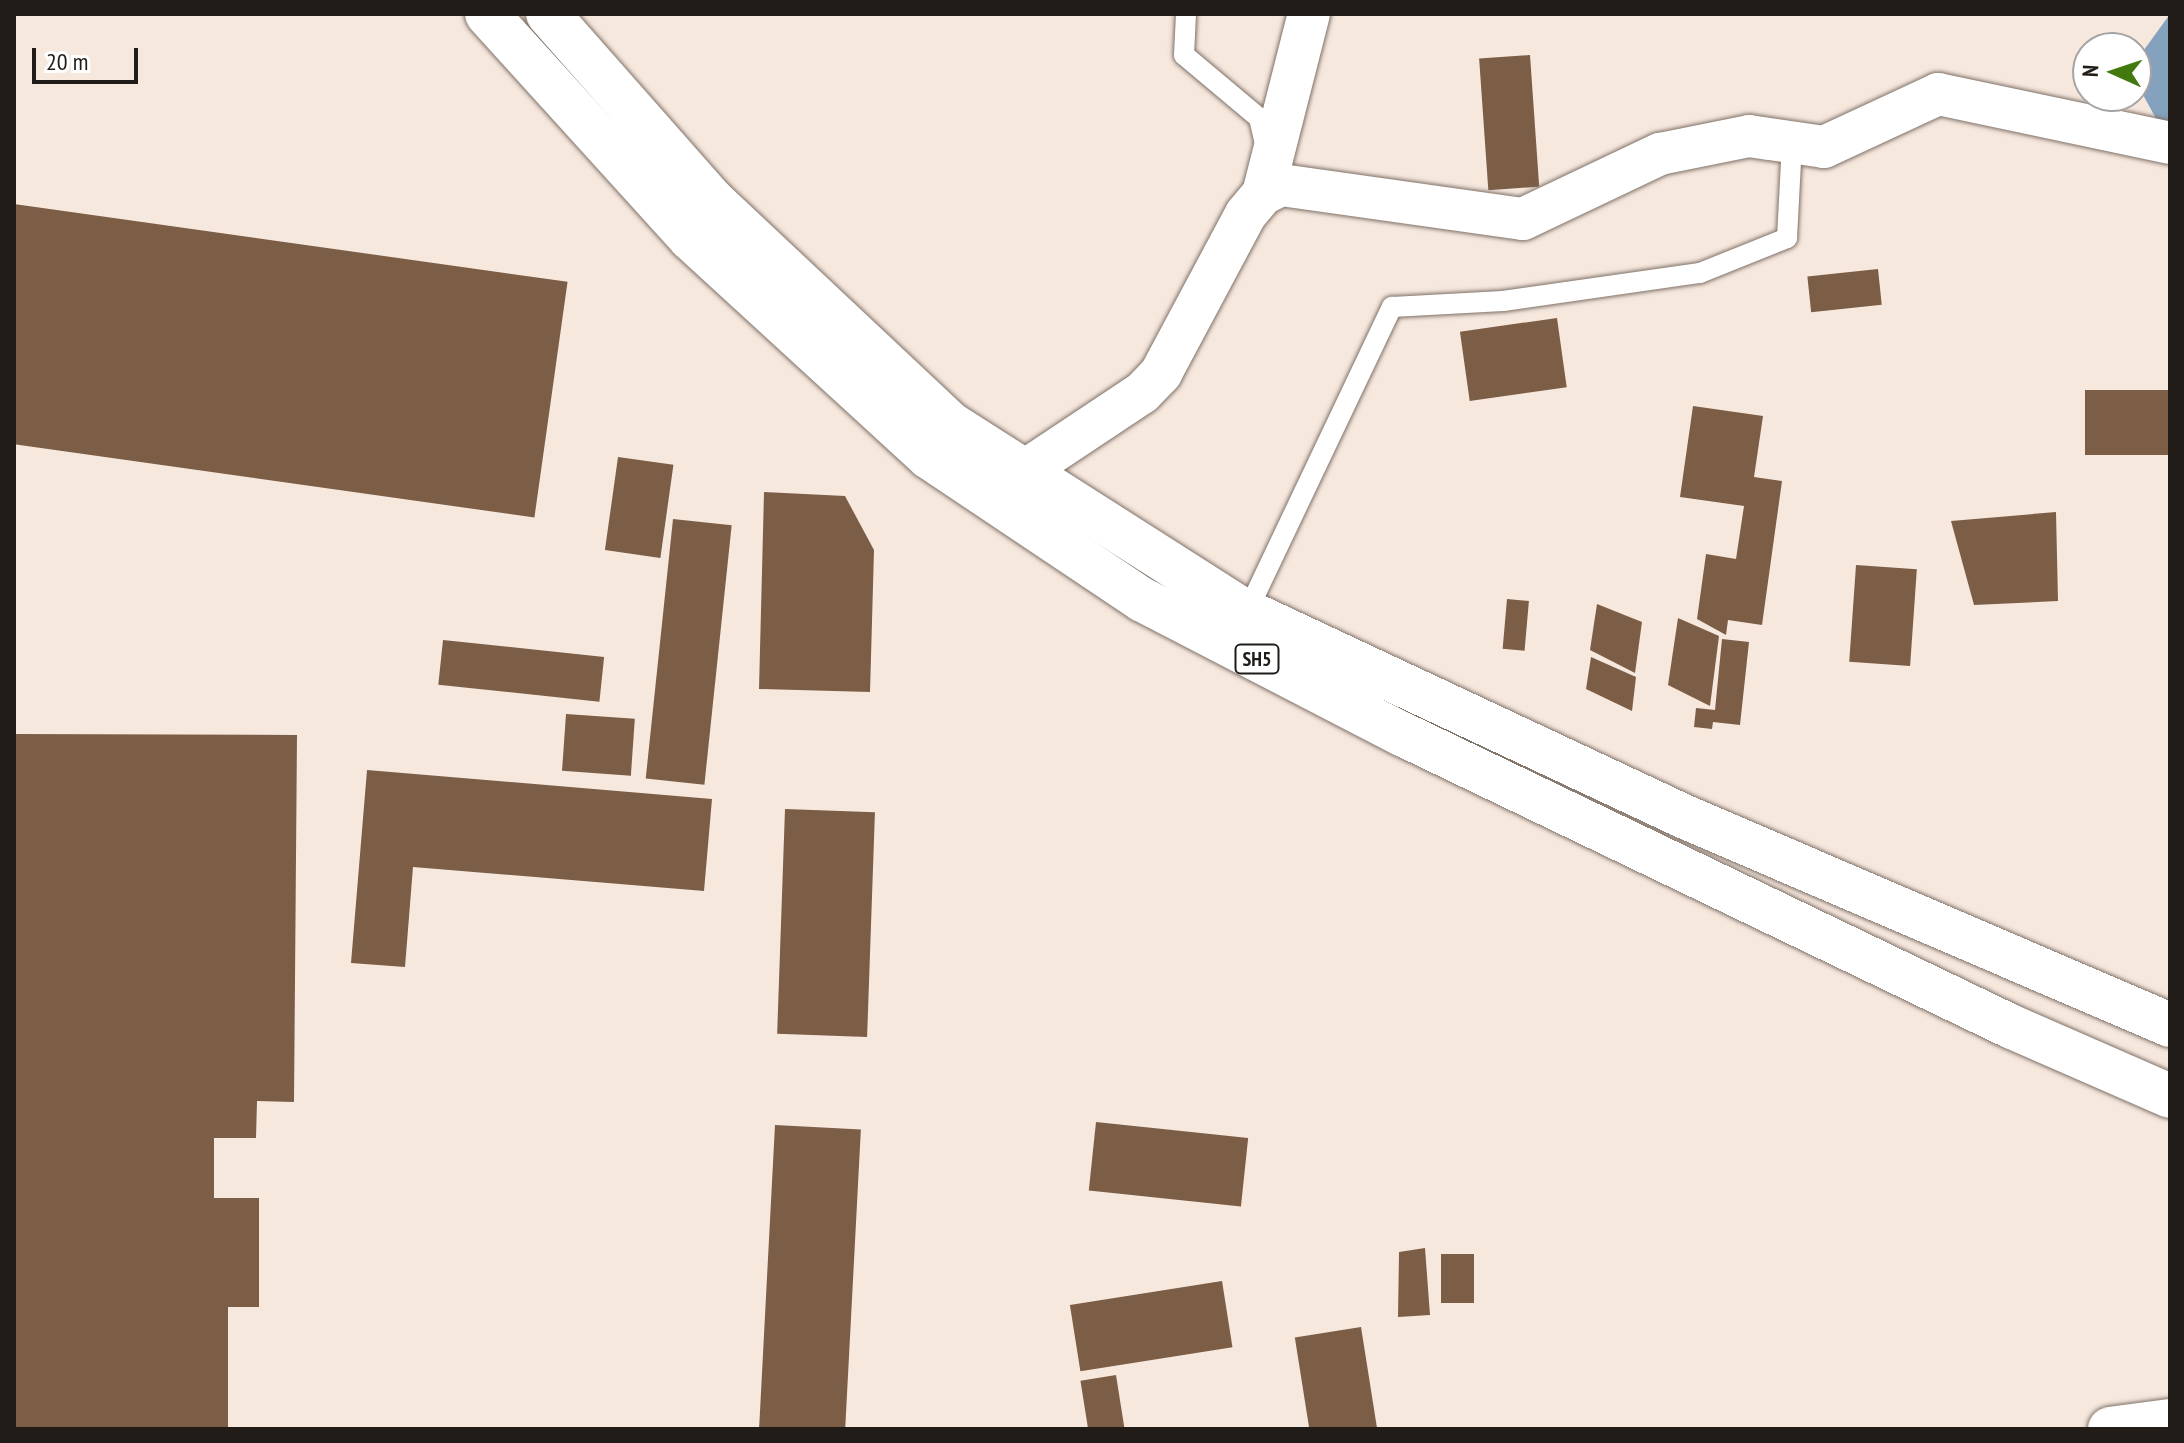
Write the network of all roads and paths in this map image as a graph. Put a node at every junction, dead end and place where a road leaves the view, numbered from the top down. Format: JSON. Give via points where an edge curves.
{"nodes":[{"id":1,"x":487,"y":14,"type":"edge"},
{"id":2,"x":1186,"y":14,"type":"edge"},
{"id":3,"x":1309,"y":14,"type":"edge"},
{"id":4,"x":557,"y":25,"type":"edge"},
{"id":5,"x":536,"y":70,"type":"junction"},
{"id":6,"x":2170,"y":143,"type":"edge"},
{"id":7,"x":1792,"y":144,"type":"junction"},
{"id":8,"x":1265,"y":186,"type":"junction"},
{"id":9,"x":1023,"y":472,"type":"junction"},
{"id":10,"x":1247,"y":612,"type":"junction"},
{"id":11,"x":2170,"y":1025,"type":"edge"},
{"id":12,"x":2170,"y":1096,"type":"edge"},
{"id":13,"x":2170,"y":1421,"type":"edge"},
{"id":14,"x":2110,"y":1429,"type":"edge"}],
"edges":[{"from":1,"to":5,"type":"main road","number":"SH5"},
{"from":2,"to":8,"type":"lane","via":[[1184,55],[1259,118]]},
{"from":3,"to":8,"type":"street"},
{"from":4,"to":5,"type":"main road"},
{"from":4,"to":9,"type":"main road","number":"SH5","via":[[711,199],[952,425]]},
{"from":5,"to":12,"type":"main road","number":"SH5","via":[[690,238],[929,457],[1143,600],[1402,734],[2012,1027]]},
{"from":6,"to":7,"type":"street","via":[[1951,94],[1927,97],[1824,147]]},
{"from":7,"to":8,"type":"street","via":[[1749,136],[1660,154],[1523,219],[1301,184]]},
{"from":7,"to":10,"type":"lane","via":[[1787,238],[1700,273],[1503,301],[1392,307]]},
{"from":8,"to":9,"type":"street","via":[[1161,373],[1142,393]]},
{"from":9,"to":10,"type":"main road","number":"SH5"},
{"from":10,"to":11,"type":"main road","number":"SH5","via":[[1683,816]]},
{"from":13,"to":14,"type":"main road"}]}
